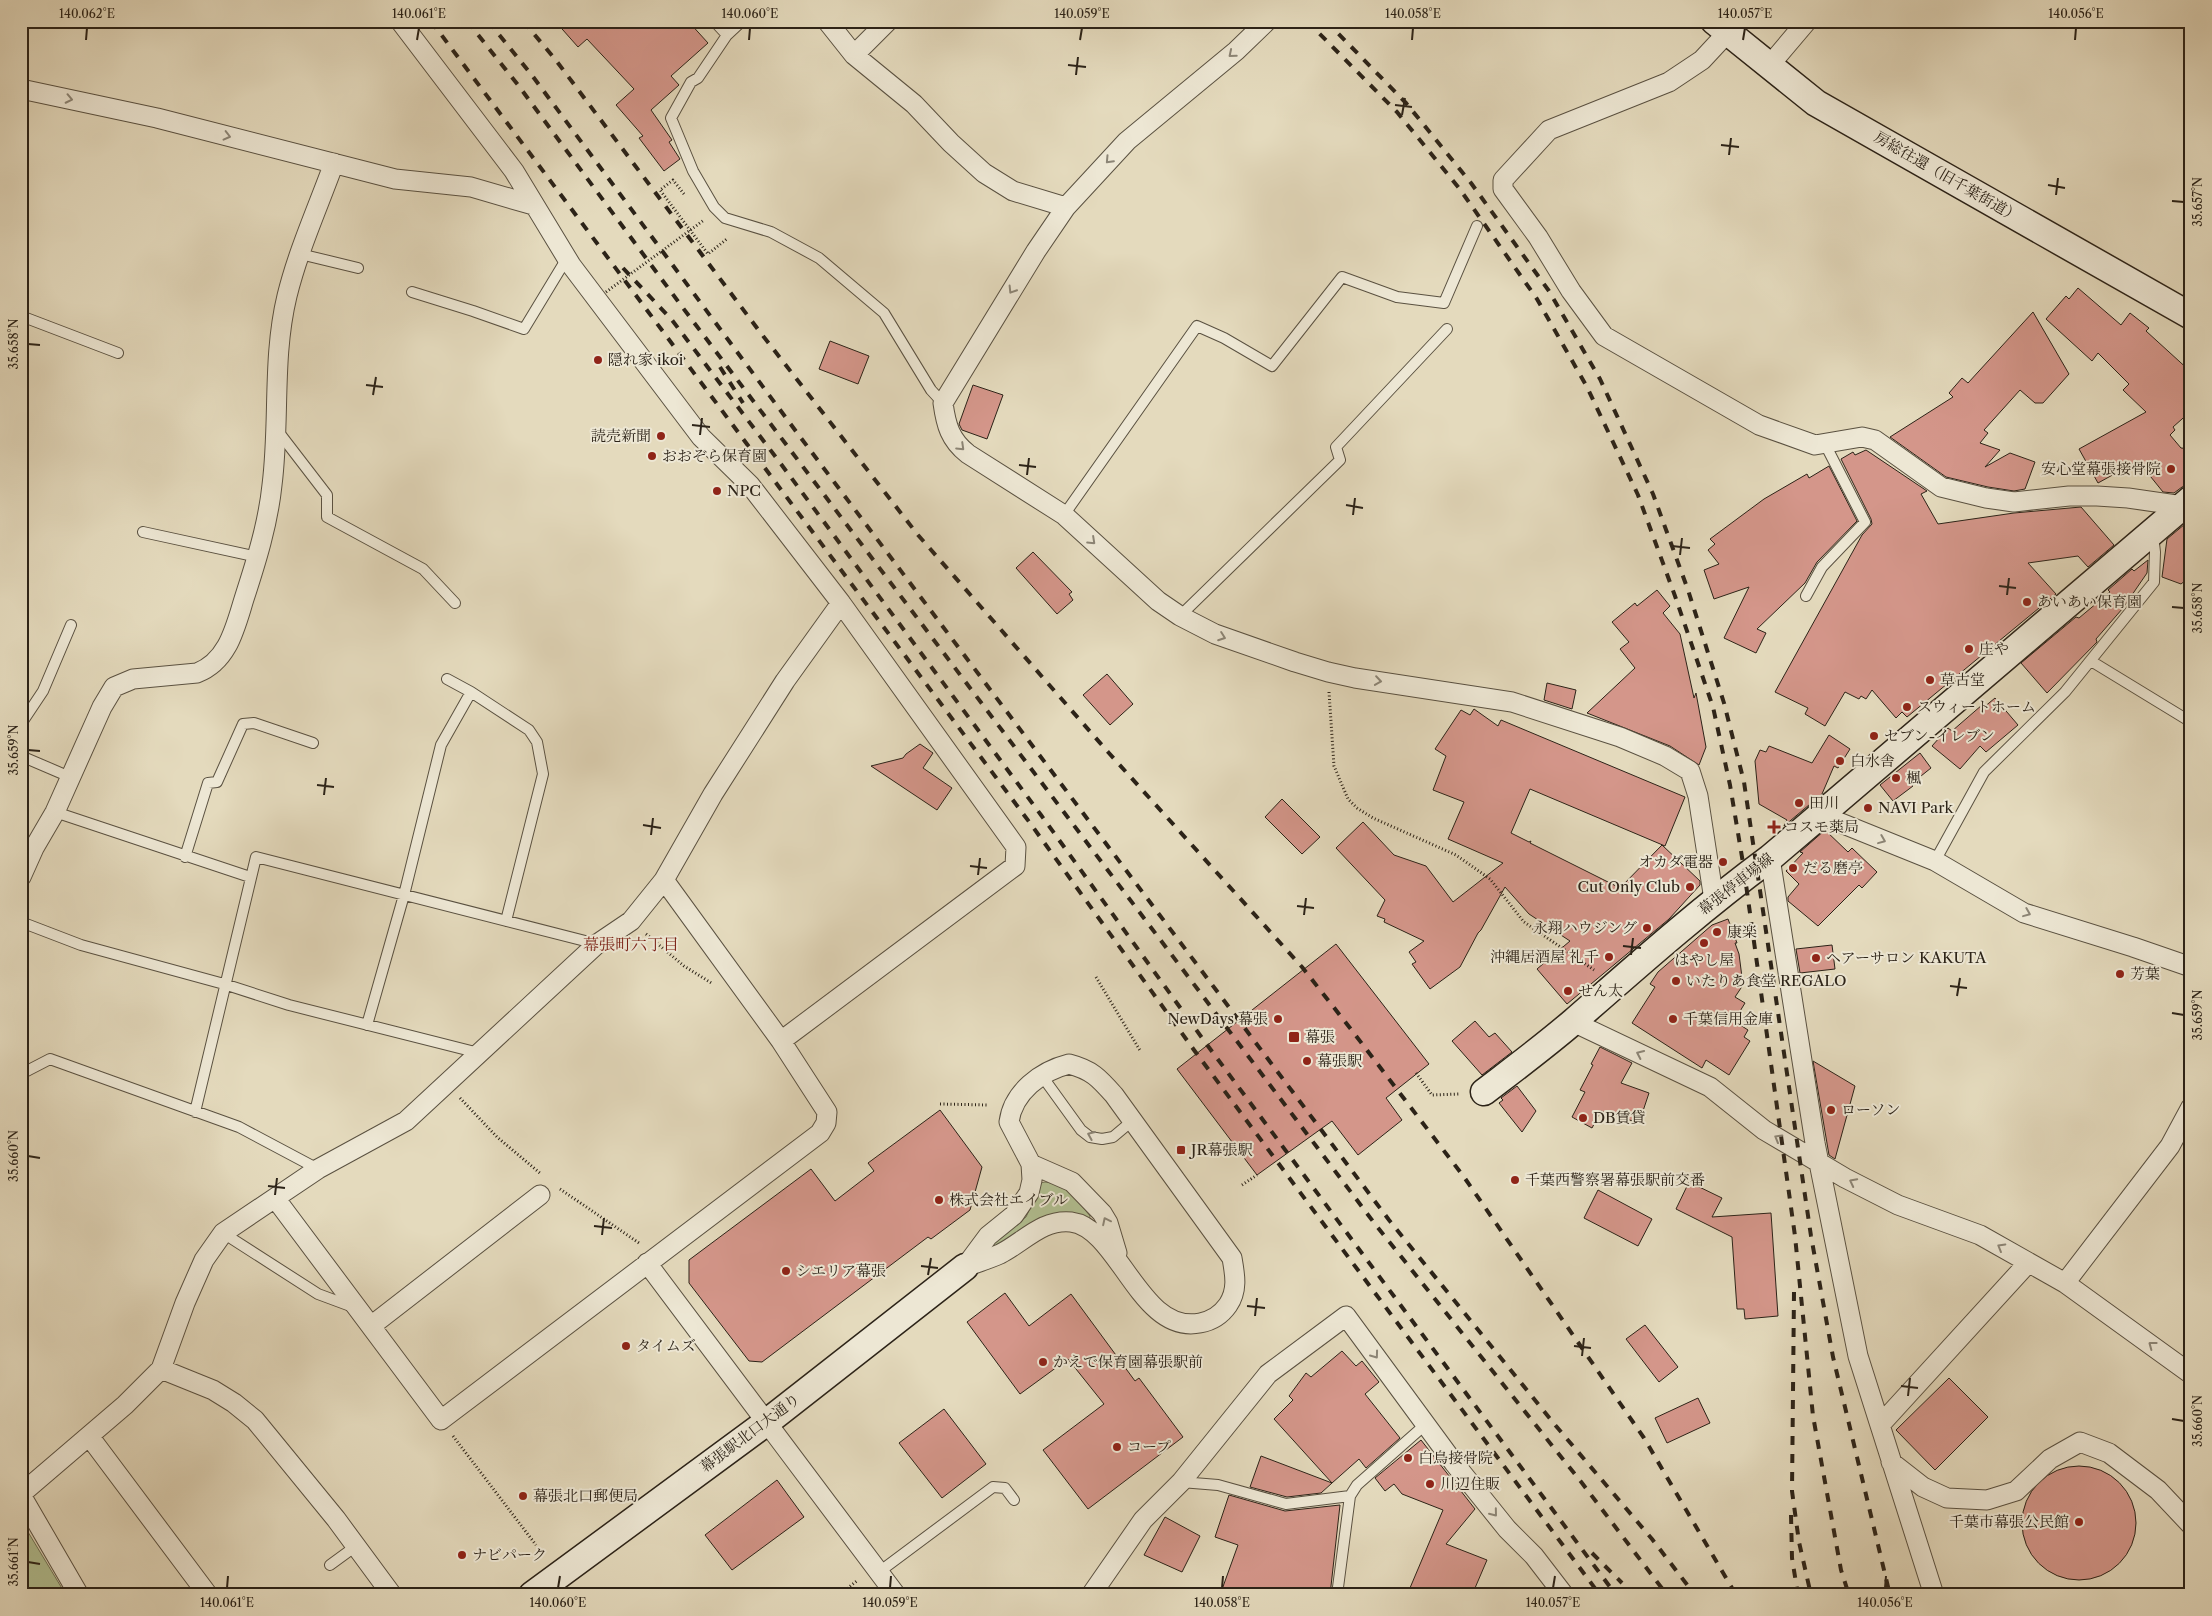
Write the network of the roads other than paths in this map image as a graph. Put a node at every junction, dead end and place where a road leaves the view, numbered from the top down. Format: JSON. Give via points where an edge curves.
{"nodes":[{"id":1,"x":400,"y":21,"type":"edge"},
{"id":2,"x":714,"y":21,"type":"edge"},
{"id":3,"x":742,"y":21,"type":"edge"},
{"id":4,"x":827,"y":21,"type":"edge"},
{"id":5,"x":888,"y":21,"type":"edge"},
{"id":6,"x":1267,"y":21,"type":"edge"},
{"id":7,"x":1807,"y":21,"type":"edge"},
{"id":8,"x":1721,"y":27,"type":"edge"},
{"id":9,"x":727,"y":35,"type":"junction"},
{"id":10,"x":854,"y":55,"type":"junction"},
{"id":11,"x":1769,"y":66,"type":"junction"},
{"id":12,"x":21,"y":89,"type":"edge"},
{"id":13,"x":334,"y":164,"type":"junction"},
{"id":14,"x":533,"y":205,"type":"junction"},
{"id":15,"x":1066,"y":207,"type":"junction"},
{"id":16,"x":1477,"y":226,"type":"dead end"},
{"id":17,"x":300,"y":254,"type":"junction"},
{"id":18,"x":567,"y":258,"type":"junction"},
{"id":19,"x":358,"y":268,"type":"dead end"},
{"id":20,"x":412,"y":292,"type":"dead end"},
{"id":21,"x":21,"y":316,"type":"edge"},
{"id":22,"x":2191,"y":316,"type":"edge"},
{"id":23,"x":1447,"y":329,"type":"dead end"},
{"id":24,"x":118,"y":354,"type":"dead end"},
{"id":25,"x":943,"y":403,"type":"junction"},
{"id":26,"x":275,"y":428,"type":"junction"},
{"id":27,"x":1825,"y":444,"type":"junction"},
{"id":28,"x":2187,"y":503,"type":"edge"},
{"id":29,"x":1064,"y":515,"type":"junction"},
{"id":30,"x":143,"y":532,"type":"dead end"},
{"id":31,"x":2152,"y":533,"type":"junction"},
{"id":32,"x":258,"y":557,"type":"junction"},
{"id":33,"x":1806,"y":596,"type":"dead end"},
{"id":34,"x":455,"y":603,"type":"dead end"},
{"id":35,"x":841,"y":603,"type":"junction"},
{"id":36,"x":1180,"y":616,"type":"junction"},
{"id":37,"x":71,"y":625,"type":"dead end"},
{"id":38,"x":2091,"y":661,"type":"junction"},
{"id":39,"x":447,"y":679,"type":"dead end"},
{"id":40,"x":471,"y":692,"type":"junction"},
{"id":41,"x":2191,"y":722,"type":"edge"},
{"id":42,"x":21,"y":724,"type":"edge"},
{"id":43,"x":313,"y":743,"type":"dead end"},
{"id":44,"x":21,"y":756,"type":"edge"},
{"id":45,"x":70,"y":777,"type":"junction"},
{"id":46,"x":55,"y":812,"type":"junction"},
{"id":47,"x":1821,"y":815,"type":"junction"},
{"id":48,"x":28,"y":845,"type":"edge"},
{"id":49,"x":186,"y":856,"type":"junction"},
{"id":50,"x":1770,"y":858,"type":"junction"},
{"id":51,"x":1935,"y":861,"type":"junction"},
{"id":52,"x":21,"y":877,"type":"edge"},
{"id":53,"x":250,"y":877,"type":"junction"},
{"id":54,"x":664,"y":880,"type":"junction"},
{"id":55,"x":404,"y":895,"type":"junction"},
{"id":56,"x":1714,"y":900,"type":"junction"},
{"id":57,"x":21,"y":922,"type":"edge"},
{"id":58,"x":506,"y":922,"type":"junction"},
{"id":59,"x":597,"y":944,"type":"junction"},
{"id":60,"x":2191,"y":968,"type":"edge"},
{"id":61,"x":224,"y":984,"type":"junction"},
{"id":62,"x":1573,"y":1022,"type":"junction"},
{"id":63,"x":367,"y":1025,"type":"junction"},
{"id":64,"x":782,"y":1041,"type":"junction"},
{"id":65,"x":479,"y":1053,"type":"junction"},
{"id":66,"x":21,"y":1074,"type":"edge"},
{"id":67,"x":1042,"y":1076,"type":"junction"},
{"id":68,"x":1484,"y":1092,"type":"road end"},
{"id":69,"x":2191,"y":1107,"type":"edge"},
{"id":70,"x":194,"y":1112,"type":"junction"},
{"id":71,"x":1132,"y":1121,"type":"junction"},
{"id":72,"x":1819,"y":1163,"type":"junction"},
{"id":73,"x":1031,"y":1164,"type":"junction"},
{"id":74,"x":318,"y":1169,"type":"junction"},
{"id":75,"x":540,"y":1195,"type":"dead end"},
{"id":76,"x":276,"y":1198,"type":"junction"},
{"id":77,"x":224,"y":1233,"type":"junction"},
{"id":78,"x":647,"y":1262,"type":"junction"},
{"id":79,"x":2028,"y":1263,"type":"junction"},
{"id":80,"x":964,"y":1267,"type":"junction"},
{"id":81,"x":1122,"y":1267,"type":"junction"},
{"id":82,"x":2065,"y":1283,"type":"junction"},
{"id":83,"x":356,"y":1308,"type":"junction"},
{"id":84,"x":371,"y":1326,"type":"junction"},
{"id":85,"x":161,"y":1369,"type":"junction"},
{"id":86,"x":2191,"y":1374,"type":"edge"},
{"id":87,"x":766,"y":1422,"type":"junction"},
{"id":88,"x":1426,"y":1424,"type":"junction"},
{"id":89,"x":1880,"y":1424,"type":"junction"},
{"id":90,"x":88,"y":1436,"type":"junction"},
{"id":91,"x":1890,"y":1462,"type":"junction"},
{"id":92,"x":1181,"y":1482,"type":"junction"},
{"id":93,"x":21,"y":1495,"type":"edge"},
{"id":94,"x":1350,"y":1496,"type":"junction"},
{"id":95,"x":1014,"y":1500,"type":"dead end"},
{"id":96,"x":2191,"y":1525,"type":"edge"},
{"id":97,"x":356,"y":1546,"type":"junction"},
{"id":98,"x":330,"y":1565,"type":"dead end"},
{"id":99,"x":879,"y":1572,"type":"junction"},
{"id":100,"x":79,"y":1595,"type":"edge"},
{"id":101,"x":208,"y":1595,"type":"edge"},
{"id":102,"x":392,"y":1595,"type":"edge"},
{"id":103,"x":532,"y":1595,"type":"edge"},
{"id":104,"x":896,"y":1595,"type":"edge"},
{"id":105,"x":1091,"y":1595,"type":"edge"},
{"id":106,"x":1337,"y":1595,"type":"edge"},
{"id":107,"x":1564,"y":1595,"type":"edge"},
{"id":108,"x":1934,"y":1595,"type":"edge"}],
"edges":[{"from":1,"to":14,"type":"street","via":[[514,171]]},
{"from":2,"to":9,"type":"lane"},
{"from":3,"to":9,"type":"lane"},
{"from":4,"to":10,"type":"street"},
{"from":5,"to":10,"type":"street"},
{"from":6,"to":15,"type":"street","one_way":true,"via":[[1236,51],[1127,141]]},
{"from":7,"to":11,"type":"street"},
{"from":8,"to":11,"type":"street","name":"房総往還（旧千葉街道）"},
{"from":8,"to":27,"type":"street","via":[[1702,60],[1669,82],[1550,130],[1502,180],[1503,189],[1604,336],[1759,425],[1815,445]]},
{"from":9,"to":25,"type":"lane","via":[[698,78],[691,82],[671,118],[693,170],[714,207],[725,218],[771,232],[819,258],[884,313],[931,390]]},
{"from":10,"to":15,"type":"street","via":[[914,104],[984,173],[1014,191]]},
{"from":11,"to":22,"type":"street","name":"房総往還（旧千葉街道）","via":[[1816,103]]},
{"from":12,"to":13,"type":"street","one_way":true,"via":[[157,118]]},
{"from":13,"to":14,"type":"street","via":[[395,179],[471,187]]},
{"from":13,"to":17,"type":"street"},
{"from":14,"to":18,"type":"street"},
{"from":15,"to":25,"type":"street","one_way":true},
{"from":16,"to":29,"type":"lane","via":[[1444,303],[1397,297],[1342,278],[1272,366],[1197,326]]},
{"from":17,"to":19,"type":"lane"},
{"from":17,"to":26,"type":"street","via":[[282,326]]},
{"from":18,"to":20,"type":"lane","via":[[524,329]]},
{"from":18,"to":35,"type":"street","via":[[701,437],[750,485]]},
{"from":21,"to":24,"type":"lane"},
{"from":23,"to":36,"type":"lane","via":[[1336,446],[1340,460]]},
{"from":25,"to":29,"type":"street","one_way":true,"via":[[955,444]]},
{"from":26,"to":32,"type":"street","via":[[273,484]]},
{"from":26,"to":34,"type":"lane","via":[[327,495],[327,517],[423,569]]},
{"from":27,"to":28,"type":"street","via":[[1862,437],[1875,440],[1941,487],[1986,498],[2014,502],[2097,496]]},
{"from":27,"to":33,"type":"lane","via":[[1865,522],[1822,567]]},
{"from":28,"to":31,"type":"street","name":"幕張停車場線"},
{"from":29,"to":36,"type":"street","one_way":true,"via":[[1158,601]]},
{"from":30,"to":32,"type":"lane"},
{"from":31,"to":38,"type":"lane","via":[[2156,552],[2154,582]]},
{"from":31,"to":47,"type":"street","name":"幕張停車場線"},
{"from":32,"to":45,"type":"street","via":[[230,641],[221,657],[197,673],[133,679],[114,687]]},
{"from":35,"to":54,"type":"street","via":[[774,697]]},
{"from":35,"to":64,"type":"street","via":[[1016,847],[1017,856],[1015,866]]},
{"from":36,"to":56,"type":"street","one_way":true,"via":[[1215,634],[1328,672],[1512,702],[1620,737],[1664,756],[1690,771],[1698,796]]},
{"from":37,"to":42,"type":"lane","via":[[43,691]]},
{"from":38,"to":41,"type":"lane"},
{"from":38,"to":51,"type":"lane","via":[[2065,692],[1984,772]]},
{"from":39,"to":40,"type":"lane"},
{"from":40,"to":55,"type":"lane","via":[[441,745]]},
{"from":40,"to":58,"type":"lane","via":[[528,730],[537,742],[543,774]]},
{"from":43,"to":49,"type":"lane","via":[[254,723],[242,724],[218,782],[208,783]]},
{"from":44,"to":45,"type":"lane"},
{"from":45,"to":46,"type":"street"},
{"from":46,"to":48,"type":"street"},
{"from":46,"to":49,"type":"lane"},
{"from":47,"to":50,"type":"street","name":"幕張停車場線"},
{"from":47,"to":51,"type":"street","one_way":true},
{"from":48,"to":52,"type":"street"},
{"from":49,"to":53,"type":"lane"},
{"from":50,"to":56,"type":"street","name":"幕張停車場線"},
{"from":50,"to":72,"type":"street"},
{"from":51,"to":60,"type":"street","one_way":true,"via":[[2024,913],[2133,946]]},
{"from":53,"to":55,"type":"lane","via":[[256,857]]},
{"from":53,"to":61,"type":"lane"},
{"from":54,"to":59,"type":"street","via":[[630,920]]},
{"from":54,"to":64,"type":"street"},
{"from":55,"to":58,"type":"lane"},
{"from":55,"to":63,"type":"lane"},
{"from":56,"to":62,"type":"street","name":"幕張停車場線"},
{"from":57,"to":61,"type":"lane","via":[[81,945]]},
{"from":58,"to":59,"type":"lane"},
{"from":59,"to":65,"type":"street"},
{"from":61,"to":63,"type":"lane"},
{"from":61,"to":70,"type":"lane"},
{"from":62,"to":68,"type":"street","name":"幕張停車場線"},
{"from":72,"to":62,"type":"street","one_way":true,"via":[[1764,1130],[1710,1087]]},
{"from":63,"to":65,"type":"lane"},
{"from":64,"to":78,"type":"street","via":[[827,1112],[824,1128]]},
{"from":65,"to":74,"type":"street","via":[[406,1121]]},
{"from":66,"to":70,"type":"lane","via":[[50,1059]]},
{"from":67,"to":71,"type":"street","via":[[1053,1068],[1069,1064],[1096,1074]]},
{"from":71,"to":67,"type":"lane","one_way":true,"via":[[1112,1137],[1090,1137],[1080,1130]]},
{"from":67,"to":73,"type":"street","via":[[1015,1100],[1009,1122]]},
{"from":69,"to":82,"type":"street","via":[[2170,1146]]},
{"from":70,"to":74,"type":"lane","via":[[239,1127]]},
{"from":71,"to":81,"type":"street","via":[[1232,1258],[1235,1290],[1228,1305],[1208,1321],[1182,1323],[1153,1307]]},
{"from":79,"to":72,"type":"street","one_way":true,"via":[[1980,1235],[1898,1204]]},
{"from":72,"to":89,"type":"street","via":[[1858,1356]]},
{"from":73,"to":80,"type":"street","via":[[1032,1180],[1022,1206],[988,1236]]},
{"from":81,"to":73,"type":"street","one_way":true,"via":[[1102,1213],[1072,1182]]},
{"from":74,"to":76,"type":"street"},
{"from":75,"to":84,"type":"street"},
{"from":76,"to":77,"type":"street"},
{"from":76,"to":83,"type":"street"},
{"from":77,"to":83,"type":"lane","via":[[318,1294]]},
{"from":77,"to":85,"type":"street","via":[[204,1260]]},
{"from":78,"to":84,"type":"street","via":[[441,1420]]},
{"from":78,"to":87,"type":"street"},
{"from":79,"to":82,"type":"street"},
{"from":79,"to":89,"type":"street"},
{"from":80,"to":81,"type":"street","via":[[1001,1254],[1044,1226],[1073,1222],[1099,1238]]},
{"from":80,"to":87,"type":"street","name":"幕張駅北口大通り"},
{"from":86,"to":82,"type":"street","one_way":true},
{"from":83,"to":84,"type":"street"},
{"from":85,"to":90,"type":"street","via":[[126,1405]]},
{"from":85,"to":97,"type":"street","via":[[213,1390],[255,1420]]},
{"from":87,"to":99,"type":"street"},
{"from":87,"to":103,"type":"street","name":"幕張駅北口大通り"},
{"from":92,"to":88,"type":"street","one_way":true,"via":[[1268,1374],[1346,1316]]},
{"from":88,"to":94,"type":"lane","via":[[1357,1485]]},
{"from":88,"to":107,"type":"street","one_way":true,"via":[[1495,1514]]},
{"from":89,"to":91,"type":"street"},
{"from":90,"to":93,"type":"street"},
{"from":90,"to":101,"type":"street"},
{"from":91,"to":96,"type":"street","via":[[1923,1487],[1947,1498],[1987,1500],[2016,1491],[2050,1459],[2080,1442],[2109,1453],[2158,1490]]},
{"from":91,"to":108,"type":"street"},
{"from":92,"to":94,"type":"lane","via":[[1218,1485],[1286,1504]]},
{"from":92,"to":105,"type":"street","via":[[1143,1520]]},
{"from":93,"to":100,"type":"street"},
{"from":94,"to":106,"type":"lane"},
{"from":95,"to":99,"type":"lane","via":[[1005,1488],[993,1488]]},
{"from":97,"to":98,"type":"lane"},
{"from":97,"to":102,"type":"street"},
{"from":99,"to":104,"type":"street"}]}
